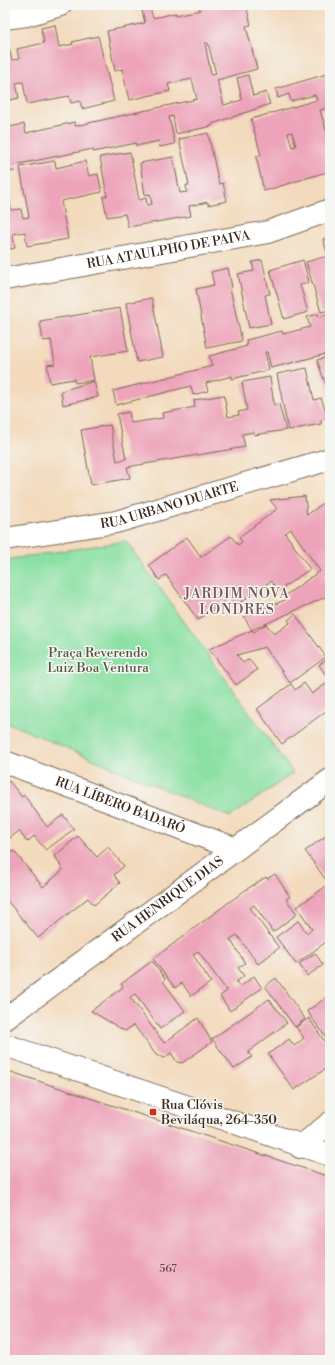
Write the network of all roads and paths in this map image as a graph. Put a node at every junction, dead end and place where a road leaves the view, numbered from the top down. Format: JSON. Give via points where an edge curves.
{"nodes":[{"id":1,"x":60,"y":5,"type":"edge"},
{"id":2,"x":5,"y":18,"type":"edge"},
{"id":3,"x":330,"y":210,"type":"edge"},
{"id":4,"x":5,"y":279,"type":"edge"},
{"id":5,"x":330,"y":459,"type":"edge"},
{"id":6,"x":5,"y":539,"type":"edge"},
{"id":7,"x":5,"y":762,"type":"edge"},
{"id":8,"x":330,"y":780,"type":"edge"},
{"id":9,"x":236,"y":849,"type":"junction"},
{"id":10,"x":5,"y":1019,"type":"edge"},
{"id":11,"x":5,"y":1045,"type":"edge"},
{"id":12,"x":330,"y":1123,"type":"edge"},
{"id":13,"x":300,"y":1146,"type":"junction"},
{"id":14,"x":330,"y":1156,"type":"edge"}],
"edges":[{"from":1,"to":2,"type":"street","via":[[27,15]]},
{"from":3,"to":4,"type":"street","name":"RUA ATAULPHO DE PAIVA","via":[[268,232]]},
{"from":5,"to":6,"type":"street","name":"RUA URBANO DUARTE","via":[[116,522]]},
{"from":7,"to":9,"type":"street","name":"RUA LÍBERO BADARÓ"},
{"from":8,"to":9,"type":"street","name":"RUA HENRIQUE DIAS"},
{"from":9,"to":10,"type":"street","name":"RUA HENRIQUE DIAS"},
{"from":11,"to":13,"type":"street"},
{"from":12,"to":13,"type":"street"},
{"from":13,"to":14,"type":"street"}]}
